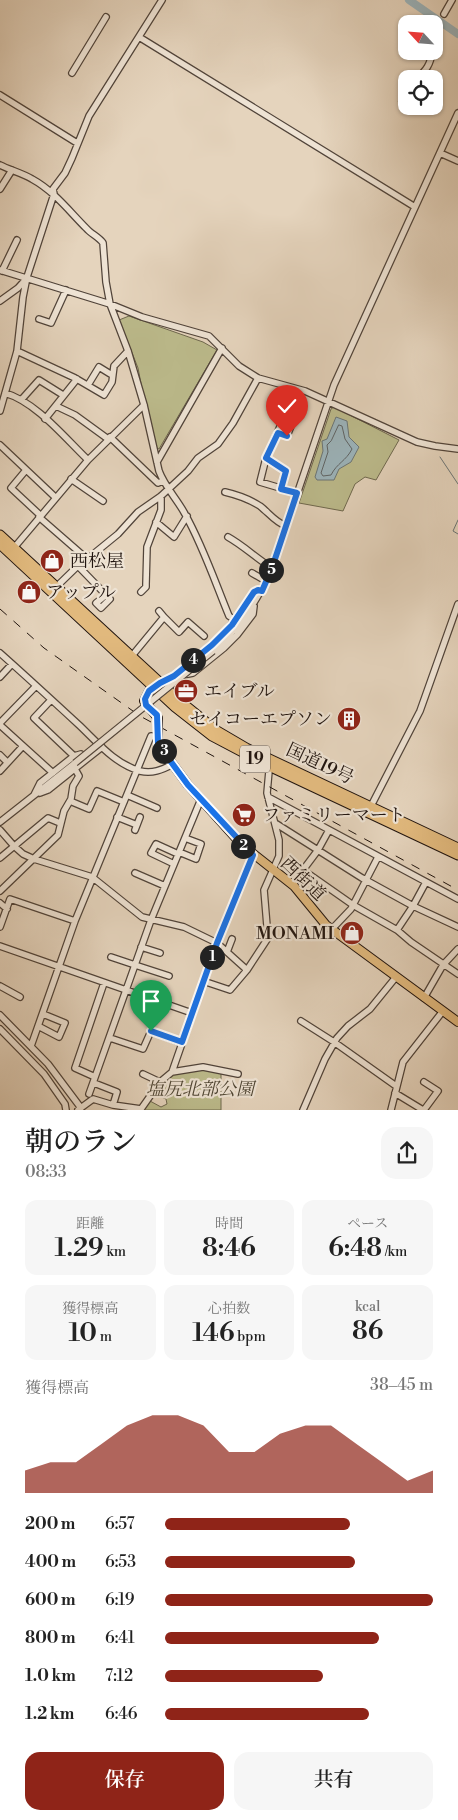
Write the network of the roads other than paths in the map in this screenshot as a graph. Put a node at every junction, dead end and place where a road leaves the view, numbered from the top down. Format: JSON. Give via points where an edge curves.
{"nodes":[{"id":1,"x":162,"y":0,"type":"edge"},
{"id":2,"x":452,"y":0,"type":"edge"},
{"id":3,"x":444,"y":14,"type":"dead end"},
{"id":4,"x":106,"y":17,"type":"dead end"},
{"id":5,"x":139,"y":37,"type":"junction"},
{"id":6,"x":72,"y":73,"type":"dead end"},
{"id":7,"x":0,"y":95,"type":"edge"},
{"id":8,"x":458,"y":113,"type":"edge"},
{"id":9,"x":77,"y":143,"type":"junction"},
{"id":10,"x":440,"y":153,"type":"junction"},
{"id":11,"x":458,"y":161,"type":"edge"},
{"id":12,"x":0,"y":165,"type":"edge"},
{"id":13,"x":12,"y":170,"type":"junction"},
{"id":14,"x":0,"y":189,"type":"edge"},
{"id":15,"x":54,"y":194,"type":"junction"},
{"id":16,"x":415,"y":207,"type":"junction"},
{"id":17,"x":17,"y":240,"type":"dead end"},
{"id":18,"x":1,"y":270,"type":"edge"},
{"id":19,"x":27,"y":278,"type":"junction"},
{"id":20,"x":66,"y":290,"type":"junction"},
{"id":21,"x":0,"y":301,"type":"edge"},
{"id":22,"x":110,"y":304,"type":"junction"},
{"id":23,"x":39,"y":319,"type":"dead end"},
{"id":24,"x":222,"y":348,"type":"junction"},
{"id":25,"x":17,"y":351,"type":"junction"},
{"id":26,"x":128,"y":351,"type":"junction"},
{"id":27,"x":112,"y":375,"type":"junction"},
{"id":28,"x":258,"y":378,"type":"junction"},
{"id":29,"x":77,"y":379,"type":"junction"},
{"id":30,"x":0,"y":382,"type":"edge"},
{"id":31,"x":7,"y":385,"type":"junction"},
{"id":32,"x":88,"y":385,"type":"junction"},
{"id":33,"x":5,"y":392,"type":"junction"},
{"id":34,"x":64,"y":396,"type":"junction"},
{"id":35,"x":22,"y":399,"type":"junction"},
{"id":36,"x":328,"y":402,"type":"junction"},
{"id":37,"x":144,"y":405,"type":"junction"},
{"id":38,"x":56,"y":406,"type":"junction"},
{"id":39,"x":0,"y":411,"type":"edge"},
{"id":40,"x":45,"y":418,"type":"junction"},
{"id":41,"x":278,"y":433,"type":"dead end"},
{"id":42,"x":109,"y":438,"type":"junction"},
{"id":43,"x":0,"y":445,"type":"edge"},
{"id":44,"x":458,"y":449,"type":"edge"},
{"id":45,"x":266,"y":458,"type":"junction"},
{"id":46,"x":88,"y":460,"type":"junction"},
{"id":47,"x":157,"y":462,"type":"junction"},
{"id":48,"x":26,"y":470,"type":"junction"},
{"id":49,"x":71,"y":479,"type":"junction"},
{"id":50,"x":163,"y":481,"type":"junction"},
{"id":51,"x":169,"y":488,"type":"junction"},
{"id":52,"x":281,"y":489,"type":"junction"},
{"id":53,"x":225,"y":492,"type":"dead end"},
{"id":54,"x":297,"y":493,"type":"junction"},
{"id":55,"x":161,"y":496,"type":"junction"},
{"id":56,"x":55,"y":497,"type":"junction"},
{"id":57,"x":103,"y":500,"type":"dead end"},
{"id":58,"x":40,"y":516,"type":"junction"},
{"id":59,"x":187,"y":516,"type":"junction"},
{"id":60,"x":156,"y":522,"type":"junction"},
{"id":61,"x":286,"y":526,"type":"junction"},
{"id":62,"x":0,"y":535,"type":"edge"},
{"id":63,"x":228,"y":537,"type":"dead end"},
{"id":64,"x":0,"y":544,"type":"edge"},
{"id":65,"x":12,"y":550,"type":"junction"},
{"id":66,"x":86,"y":558,"type":"junction"},
{"id":67,"x":78,"y":566,"type":"junction"},
{"id":68,"x":272,"y":568,"type":"junction"},
{"id":69,"x":252,"y":573,"type":"dead end"},
{"id":70,"x":266,"y":581,"type":"junction"},
{"id":71,"x":53,"y":589,"type":"junction"},
{"id":72,"x":262,"y":591,"type":"junction"},
{"id":73,"x":141,"y":592,"type":"dead end"},
{"id":74,"x":106,"y":595,"type":"dead end"},
{"id":75,"x":254,"y":604,"type":"junction"},
{"id":76,"x":458,"y":604,"type":"edge"},
{"id":77,"x":159,"y":611,"type":"dead end"},
{"id":78,"x":164,"y":618,"type":"junction"},
{"id":79,"x":235,"y":620,"type":"junction"},
{"id":80,"x":204,"y":636,"type":"dead end"},
{"id":81,"x":0,"y":653,"type":"edge"},
{"id":82,"x":132,"y":657,"type":"junction"},
{"id":83,"x":12,"y":664,"type":"junction"},
{"id":84,"x":174,"y":676,"type":"junction"},
{"id":85,"x":0,"y":677,"type":"edge"},
{"id":86,"x":157,"y":685,"type":"junction"},
{"id":87,"x":36,"y":686,"type":"junction"},
{"id":88,"x":51,"y":700,"type":"junction"},
{"id":89,"x":0,"y":724,"type":"edge"},
{"id":90,"x":158,"y":737,"type":"junction"},
{"id":91,"x":23,"y":746,"type":"junction"},
{"id":92,"x":102,"y":747,"type":"junction"},
{"id":93,"x":0,"y":756,"type":"edge"},
{"id":94,"x":74,"y":756,"type":"junction"},
{"id":95,"x":87,"y":759,"type":"junction"},
{"id":96,"x":8,"y":762,"type":"junction"},
{"id":97,"x":173,"y":764,"type":"junction"},
{"id":98,"x":75,"y":766,"type":"junction"},
{"id":99,"x":271,"y":767,"type":"junction"},
{"id":100,"x":137,"y":770,"type":"junction"},
{"id":101,"x":0,"y":771,"type":"edge"},
{"id":102,"x":53,"y":773,"type":"junction"},
{"id":103,"x":127,"y":795,"type":"junction"},
{"id":104,"x":34,"y":796,"type":"junction"},
{"id":105,"x":268,"y":797,"type":"junction"},
{"id":106,"x":201,"y":799,"type":"junction"},
{"id":107,"x":70,"y":801,"type":"junction"},
{"id":108,"x":124,"y":802,"type":"junction"},
{"id":109,"x":157,"y":808,"type":"dead end"},
{"id":110,"x":370,"y":809,"type":"junction"},
{"id":111,"x":118,"y":817,"type":"junction"},
{"id":112,"x":140,"y":817,"type":"dead end"},
{"id":113,"x":0,"y":822,"type":"edge"},
{"id":114,"x":60,"y":823,"type":"junction"},
{"id":115,"x":275,"y":823,"type":"junction"},
{"id":116,"x":0,"y":830,"type":"edge"},
{"id":117,"x":329,"y":830,"type":"junction"},
{"id":118,"x":185,"y":838,"type":"junction"},
{"id":119,"x":14,"y":846,"type":"junction"},
{"id":120,"x":458,"y":848,"type":"edge"},
{"id":121,"x":318,"y":850,"type":"junction"},
{"id":122,"x":179,"y":853,"type":"junction"},
{"id":123,"x":253,"y":855,"type":"junction"},
{"id":124,"x":458,"y":855,"type":"edge"},
{"id":125,"x":378,"y":857,"type":"junction"},
{"id":126,"x":0,"y":858,"type":"edge"},
{"id":127,"x":34,"y":859,"type":"junction"},
{"id":128,"x":174,"y":864,"type":"junction"},
{"id":129,"x":273,"y":870,"type":"junction"},
{"id":130,"x":135,"y":873,"type":"dead end"},
{"id":131,"x":92,"y":878,"type":"junction"},
{"id":132,"x":366,"y":880,"type":"junction"},
{"id":133,"x":426,"y":882,"type":"junction"},
{"id":134,"x":165,"y":886,"type":"junction"},
{"id":135,"x":0,"y":891,"type":"edge"},
{"id":136,"x":458,"y":899,"type":"edge"},
{"id":137,"x":0,"y":903,"type":"edge"},
{"id":138,"x":353,"y":905,"type":"junction"},
{"id":139,"x":413,"y":906,"type":"junction"},
{"id":140,"x":7,"y":909,"type":"junction"},
{"id":141,"x":151,"y":920,"type":"junction"},
{"id":142,"x":75,"y":921,"type":"junction"},
{"id":143,"x":0,"y":927,"type":"edge"},
{"id":144,"x":458,"y":927,"type":"edge"},
{"id":145,"x":332,"y":930,"type":"junction"},
{"id":146,"x":397,"y":930,"type":"junction"},
{"id":147,"x":232,"y":939,"type":"dead end"},
{"id":148,"x":217,"y":943,"type":"junction"},
{"id":149,"x":0,"y":946,"type":"edge"},
{"id":150,"x":141,"y":947,"type":"junction"},
{"id":151,"x":458,"y":949,"type":"edge"},
{"id":152,"x":160,"y":952,"type":"dead end"},
{"id":153,"x":227,"y":952,"type":"junction"},
{"id":154,"x":111,"y":957,"type":"dead end"},
{"id":155,"x":135,"y":965,"type":"junction"},
{"id":156,"x":443,"y":965,"type":"junction"},
{"id":157,"x":60,"y":967,"type":"junction"},
{"id":158,"x":247,"y":970,"type":"junction"},
{"id":159,"x":458,"y":974,"type":"edge"},
{"id":160,"x":169,"y":976,"type":"dead end"},
{"id":161,"x":396,"y":977,"type":"junction"},
{"id":162,"x":203,"y":981,"type":"junction"},
{"id":163,"x":104,"y":983,"type":"junction"},
{"id":164,"x":0,"y":986,"type":"edge"},
{"id":165,"x":126,"y":990,"type":"junction"},
{"id":166,"x":20,"y":997,"type":"dead end"},
{"id":167,"x":424,"y":998,"type":"junction"},
{"id":168,"x":443,"y":1011,"type":"junction"},
{"id":169,"x":192,"y":1013,"type":"junction"},
{"id":170,"x":42,"y":1014,"type":"junction"},
{"id":171,"x":0,"y":1015,"type":"edge"},
{"id":172,"x":301,"y":1021,"type":"dead end"},
{"id":173,"x":458,"y":1022,"type":"edge"},
{"id":174,"x":38,"y":1026,"type":"junction"},
{"id":175,"x":0,"y":1029,"type":"edge"},
{"id":176,"x":110,"y":1038,"type":"junction"},
{"id":177,"x":182,"y":1042,"type":"junction"},
{"id":178,"x":334,"y":1042,"type":"junction"},
{"id":179,"x":31,"y":1046,"type":"junction"},
{"id":180,"x":172,"y":1072,"type":"junction"},
{"id":181,"x":142,"y":1074,"type":"dead end"},
{"id":182,"x":238,"y":1074,"type":"dead end"},
{"id":183,"x":94,"y":1080,"type":"junction"},
{"id":184,"x":160,"y":1082,"type":"junction"},
{"id":185,"x":424,"y":1082,"type":"dead end"},
{"id":186,"x":396,"y":1086,"type":"junction"},
{"id":187,"x":395,"y":1093,"type":"junction"},
{"id":188,"x":89,"y":1094,"type":"dead end"},
{"id":189,"x":113,"y":1105,"type":"junction"},
{"id":190,"x":80,"y":1109,"type":"edge"},
{"id":191,"x":66,"y":1110,"type":"edge"},
{"id":192,"x":303,"y":1110,"type":"edge"},
{"id":193,"x":391,"y":1110,"type":"edge"},
{"id":194,"x":424,"y":1110,"type":"edge"}],
"edges":[{"from":1,"to":5,"type":"street"},
{"from":2,"to":3,"type":"street"},
{"from":4,"to":6,"type":"street"},
{"from":5,"to":9,"type":"street","via":[[92,111]]},
{"from":5,"to":16,"type":"street"},
{"from":7,"to":9,"type":"street"},
{"from":8,"to":10,"type":"street"},
{"from":9,"to":15,"type":"street","via":[[65,173],[53,189]]},
{"from":10,"to":11,"type":"street"},
{"from":10,"to":16,"type":"street"},
{"from":12,"to":13,"type":"street"},
{"from":13,"to":14,"type":"street"},
{"from":13,"to":15,"type":"street"},
{"from":15,"to":19,"type":"street"},
{"from":15,"to":22,"type":"street","via":[[103,243]]},
{"from":16,"to":36,"type":"street"},
{"from":17,"to":18,"type":"street"},
{"from":18,"to":19,"type":"street"},
{"from":19,"to":20,"type":"street"},
{"from":19,"to":21,"type":"street"},
{"from":19,"to":25,"type":"street"},
{"from":20,"to":22,"type":"street"},
{"from":20,"to":23,"type":"street","via":[[50,324]]},
{"from":22,"to":24,"type":"street","via":[[142,317],[209,336]]},
{"from":22,"to":26,"type":"street"},
{"from":24,"to":28,"type":"street","via":[[239,366]]},
{"from":24,"to":47,"type":"street"},
{"from":25,"to":29,"type":"street"},
{"from":25,"to":31,"type":"street"},
{"from":26,"to":27,"type":"street","via":[[114,366]]},
{"from":26,"to":37,"type":"street"},
{"from":27,"to":32,"type":"street","via":[[99,367]]},
{"from":27,"to":32,"type":"street","via":[[112,382],[104,395]]},
{"from":28,"to":36,"type":"street"},
{"from":28,"to":51,"type":"street","via":[[234,423],[218,444],[198,458]]},
{"from":29,"to":32,"type":"street"},
{"from":29,"to":34,"type":"street"},
{"from":30,"to":31,"type":"street"},
{"from":31,"to":33,"type":"street"},
{"from":33,"to":35,"type":"street"},
{"from":33,"to":39,"type":"street"},
{"from":34,"to":35,"type":"street","via":[[39,380]]},
{"from":34,"to":38,"type":"street"},
{"from":35,"to":40,"type":"street"},
{"from":36,"to":44,"type":"street","via":[[417,442]]},
{"from":36,"to":54,"type":"street"},
{"from":37,"to":42,"type":"street"},
{"from":37,"to":47,"type":"street"},
{"from":38,"to":40,"type":"street"},
{"from":38,"to":42,"type":"street"},
{"from":40,"to":46,"type":"street"},
{"from":41,"to":45,"type":"street"},
{"from":42,"to":46,"type":"street"},
{"from":42,"to":50,"type":"street","via":[[158,483]]},
{"from":43,"to":48,"type":"street"},
{"from":45,"to":52,"type":"street","via":[[286,471]]},
{"from":45,"to":52,"type":"street","via":[[260,482]]},
{"from":46,"to":49,"type":"street"},
{"from":47,"to":50,"type":"street"},
{"from":48,"to":56,"type":"street"},
{"from":48,"to":58,"type":"street","via":[[11,488]]},
{"from":49,"to":56,"type":"street"},
{"from":49,"to":57,"type":"street"},
{"from":50,"to":51,"type":"street"},
{"from":51,"to":55,"type":"street"},
{"from":51,"to":59,"type":"street"},
{"from":52,"to":54,"type":"street"},
{"from":53,"to":61,"type":"street","via":[[246,498]]},
{"from":54,"to":61,"type":"street"},
{"from":55,"to":60,"type":"street","via":[[162,510]]},
{"from":55,"to":66,"type":"street"},
{"from":56,"to":58,"type":"street"},
{"from":58,"to":65,"type":"street"},
{"from":58,"to":66,"type":"street"},
{"from":59,"to":60,"type":"street","via":[[174,537]]},
{"from":59,"to":79,"type":"street","via":[[229,616]]},
{"from":60,"to":73,"type":"street","via":[[147,547],[146,584]]},
{"from":61,"to":68,"type":"street"},
{"from":62,"to":65,"type":"highway","name":"国道19号","number":"19"},
{"from":63,"to":68,"type":"street"},
{"from":64,"to":65,"type":"highway","name":"国道19号","number":"19"},
{"from":65,"to":71,"type":"highway","name":"国道19号","number":"19"},
{"from":66,"to":67,"type":"street"},
{"from":67,"to":71,"type":"street"},
{"from":67,"to":74,"type":"street"},
{"from":68,"to":70,"type":"street"},
{"from":69,"to":70,"type":"street"},
{"from":70,"to":72,"type":"street"},
{"from":71,"to":82,"type":"highway","name":"国道19号","number":"19"},
{"from":71,"to":86,"type":"highway","name":"国道19号","number":"19"},
{"from":72,"to":75,"type":"street"},
{"from":72,"to":79,"type":"street","via":[[254,592]]},
{"from":75,"to":84,"type":"street","via":[[253,614],[224,648],[193,673]]},
{"from":75,"to":98,"type":"street","bridge":true,"via":[[232,634]]},
{"from":76,"to":110,"type":"street","via":[[420,711]]},
{"from":77,"to":78,"type":"street"},
{"from":78,"to":80,"type":"street","via":[[179,632],[188,622]]},
{"from":78,"to":82,"type":"street"},
{"from":79,"to":84,"type":"street","via":[[222,636]]},
{"from":81,"to":83,"type":"street"},
{"from":82,"to":86,"type":"highway","name":"国道19号","number":"19"},
{"from":83,"to":85,"type":"street"},
{"from":83,"to":87,"type":"street"},
{"from":84,"to":86,"type":"street"},
{"from":86,"to":90,"type":"main road","name":"西街道","via":[[144,702],[157,715]]},
{"from":86,"to":99,"type":"highway","name":"国道19号","number":"19","via":[[198,726]]},
{"from":86,"to":110,"type":"highway","name":"国道19号","number":"19","via":[[225,736]]},
{"from":87,"to":88,"type":"street"},
{"from":87,"to":89,"type":"street"},
{"from":88,"to":92,"type":"street"},
{"from":88,"to":94,"type":"street","via":[[34,718]]},
{"from":89,"to":91,"type":"street"},
{"from":90,"to":97,"type":"main road","name":"西街道","via":[[158,744]]},
{"from":90,"to":100,"type":"street","via":[[150,736]]},
{"from":91,"to":96,"type":"street"},
{"from":91,"to":102,"type":"street"},
{"from":92,"to":95,"type":"street"},
{"from":92,"to":100,"type":"street","via":[[120,762]]},
{"from":93,"to":96,"type":"street"},
{"from":94,"to":95,"type":"street","via":[[81,754]]},
{"from":94,"to":102,"type":"street"},
{"from":95,"to":98,"type":"street"},
{"from":96,"to":101,"type":"street"},
{"from":97,"to":100,"type":"street","via":[[155,772]]},
{"from":97,"to":106,"type":"main road","name":"西街道"},
{"from":98,"to":104,"type":"street"},
{"from":98,"to":107,"type":"street","via":[[79,776]]},
{"from":99,"to":105,"type":"street"},
{"from":99,"to":110,"type":"highway","name":"国道19号","number":"19"},
{"from":100,"to":103,"type":"street"},
{"from":102,"to":104,"type":"street","via":[[40,783]]},
{"from":103,"to":108,"type":"street"},
{"from":103,"to":109,"type":"street"},
{"from":104,"to":113,"type":"street"},
{"from":105,"to":115,"type":"street"},
{"from":105,"to":117,"type":"street"},
{"from":106,"to":118,"type":"street"},
{"from":106,"to":123,"type":"main road","name":"西街道"},
{"from":107,"to":108,"type":"street","via":[[89,809],[98,791]]},
{"from":107,"to":114,"type":"street"},
{"from":108,"to":111,"type":"street"},
{"from":110,"to":120,"type":"highway","name":"国道19号","number":"19"},
{"from":110,"to":124,"type":"highway","name":"国道19号","number":"19"},
{"from":111,"to":112,"type":"street","via":[[136,827]]},
{"from":111,"to":131,"type":"street"},
{"from":114,"to":119,"type":"street","via":[[48,818]]},
{"from":114,"to":127,"type":"street","via":[[58,835]]},
{"from":115,"to":121,"type":"street"},
{"from":115,"to":129,"type":"street","via":[[280,848]]},
{"from":116,"to":119,"type":"street"},
{"from":117,"to":121,"type":"street"},
{"from":117,"to":125,"type":"street"},
{"from":118,"to":122,"type":"street"},
{"from":118,"to":122,"type":"street","via":[[201,844],[196,859]]},
{"from":119,"to":126,"type":"street"},
{"from":119,"to":127,"type":"street"},
{"from":121,"to":132,"type":"street"},
{"from":121,"to":138,"type":"street","via":[[303,870]]},
{"from":122,"to":128,"type":"street"},
{"from":122,"to":128,"type":"street","via":[[156,844],[151,853]]},
{"from":123,"to":129,"type":"main road","name":"西街道"},
{"from":123,"to":148,"type":"street"},
{"from":125,"to":132,"type":"street"},
{"from":125,"to":133,"type":"street"},
{"from":127,"to":131,"type":"street"},
{"from":127,"to":135,"type":"street"},
{"from":128,"to":134,"type":"street"},
{"from":129,"to":145,"type":"main road","name":"西街道","via":[[294,886]]},
{"from":129,"to":158,"type":"street","via":[[264,890],[268,938]]},
{"from":130,"to":134,"type":"street"},
{"from":131,"to":141,"type":"street","via":[[142,917]]},
{"from":131,"to":142,"type":"street"},
{"from":132,"to":138,"type":"street"},
{"from":132,"to":139,"type":"street"},
{"from":133,"to":136,"type":"street"},
{"from":133,"to":139,"type":"street"},
{"from":134,"to":141,"type":"street"},
{"from":137,"to":140,"type":"street"},
{"from":138,"to":145,"type":"street"},
{"from":138,"to":146,"type":"street"},
{"from":139,"to":144,"type":"street"},
{"from":139,"to":146,"type":"street"},
{"from":140,"to":142,"type":"street","via":[[10,898]]},
{"from":140,"to":143,"type":"street"},
{"from":141,"to":148,"type":"street","via":[[184,927]]},
{"from":141,"to":150,"type":"street"},
{"from":142,"to":157,"type":"street"},
{"from":145,"to":161,"type":"main road","name":"西街道"},
{"from":146,"to":156,"type":"street"},
{"from":147,"to":153,"type":"street"},
{"from":148,"to":153,"type":"street"},
{"from":148,"to":162,"type":"street"},
{"from":149,"to":157,"type":"street"},
{"from":150,"to":152,"type":"street"},
{"from":150,"to":155,"type":"street"},
{"from":151,"to":156,"type":"street"},
{"from":153,"to":158,"type":"street"},
{"from":154,"to":155,"type":"street"},
{"from":155,"to":160,"type":"street"},
{"from":155,"to":165,"type":"street"},
{"from":156,"to":159,"type":"street"},
{"from":156,"to":167,"type":"street"},
{"from":157,"to":163,"type":"street"},
{"from":157,"to":170,"type":"street"},
{"from":158,"to":162,"type":"street","via":[[230,990]]},
{"from":161,"to":167,"type":"main road","name":"西街道"},
{"from":161,"to":178,"type":"street","via":[[370,1009]]},
{"from":162,"to":169,"type":"street"},
{"from":163,"to":165,"type":"street"},
{"from":163,"to":183,"type":"street","via":[[75,1068]]},
{"from":164,"to":166,"type":"street"},
{"from":165,"to":169,"type":"street"},
{"from":165,"to":176,"type":"street"},
{"from":167,"to":168,"type":"main road","name":"西街道"},
{"from":168,"to":173,"type":"main road","name":"西街道"},
{"from":168,"to":186,"type":"street","via":[[403,1062]]},
{"from":169,"to":177,"type":"street"},
{"from":170,"to":174,"type":"street"},
{"from":170,"to":174,"type":"street","via":[[65,1024],[59,1038]]},
{"from":171,"to":179,"type":"street"},
{"from":172,"to":178,"type":"street"},
{"from":174,"to":179,"type":"street"},
{"from":175,"to":191,"type":"street","via":[[44,1074],[66,1104]]},
{"from":176,"to":177,"type":"street","via":[[143,1049],[151,1031]]},
{"from":176,"to":183,"type":"street"},
{"from":177,"to":180,"type":"street"},
{"from":178,"to":186,"type":"street"},
{"from":178,"to":192,"type":"street"},
{"from":179,"to":190,"type":"street"},
{"from":180,"to":182,"type":"street","via":[[203,1067]]},
{"from":180,"to":184,"type":"street"},
{"from":181,"to":184,"type":"street"},
{"from":183,"to":188,"type":"street"},
{"from":183,"to":189,"type":"street","via":[[118,1092]]},
{"from":184,"to":189,"type":"street","via":[[141,1109]]},
{"from":185,"to":194,"type":"street","via":[[438,1091]]},
{"from":186,"to":187,"type":"street"},
{"from":187,"to":193,"type":"street"},
{"from":187,"to":194,"type":"street"},
{"from":189,"to":190,"type":"street","via":[[92,1100]]}]}
